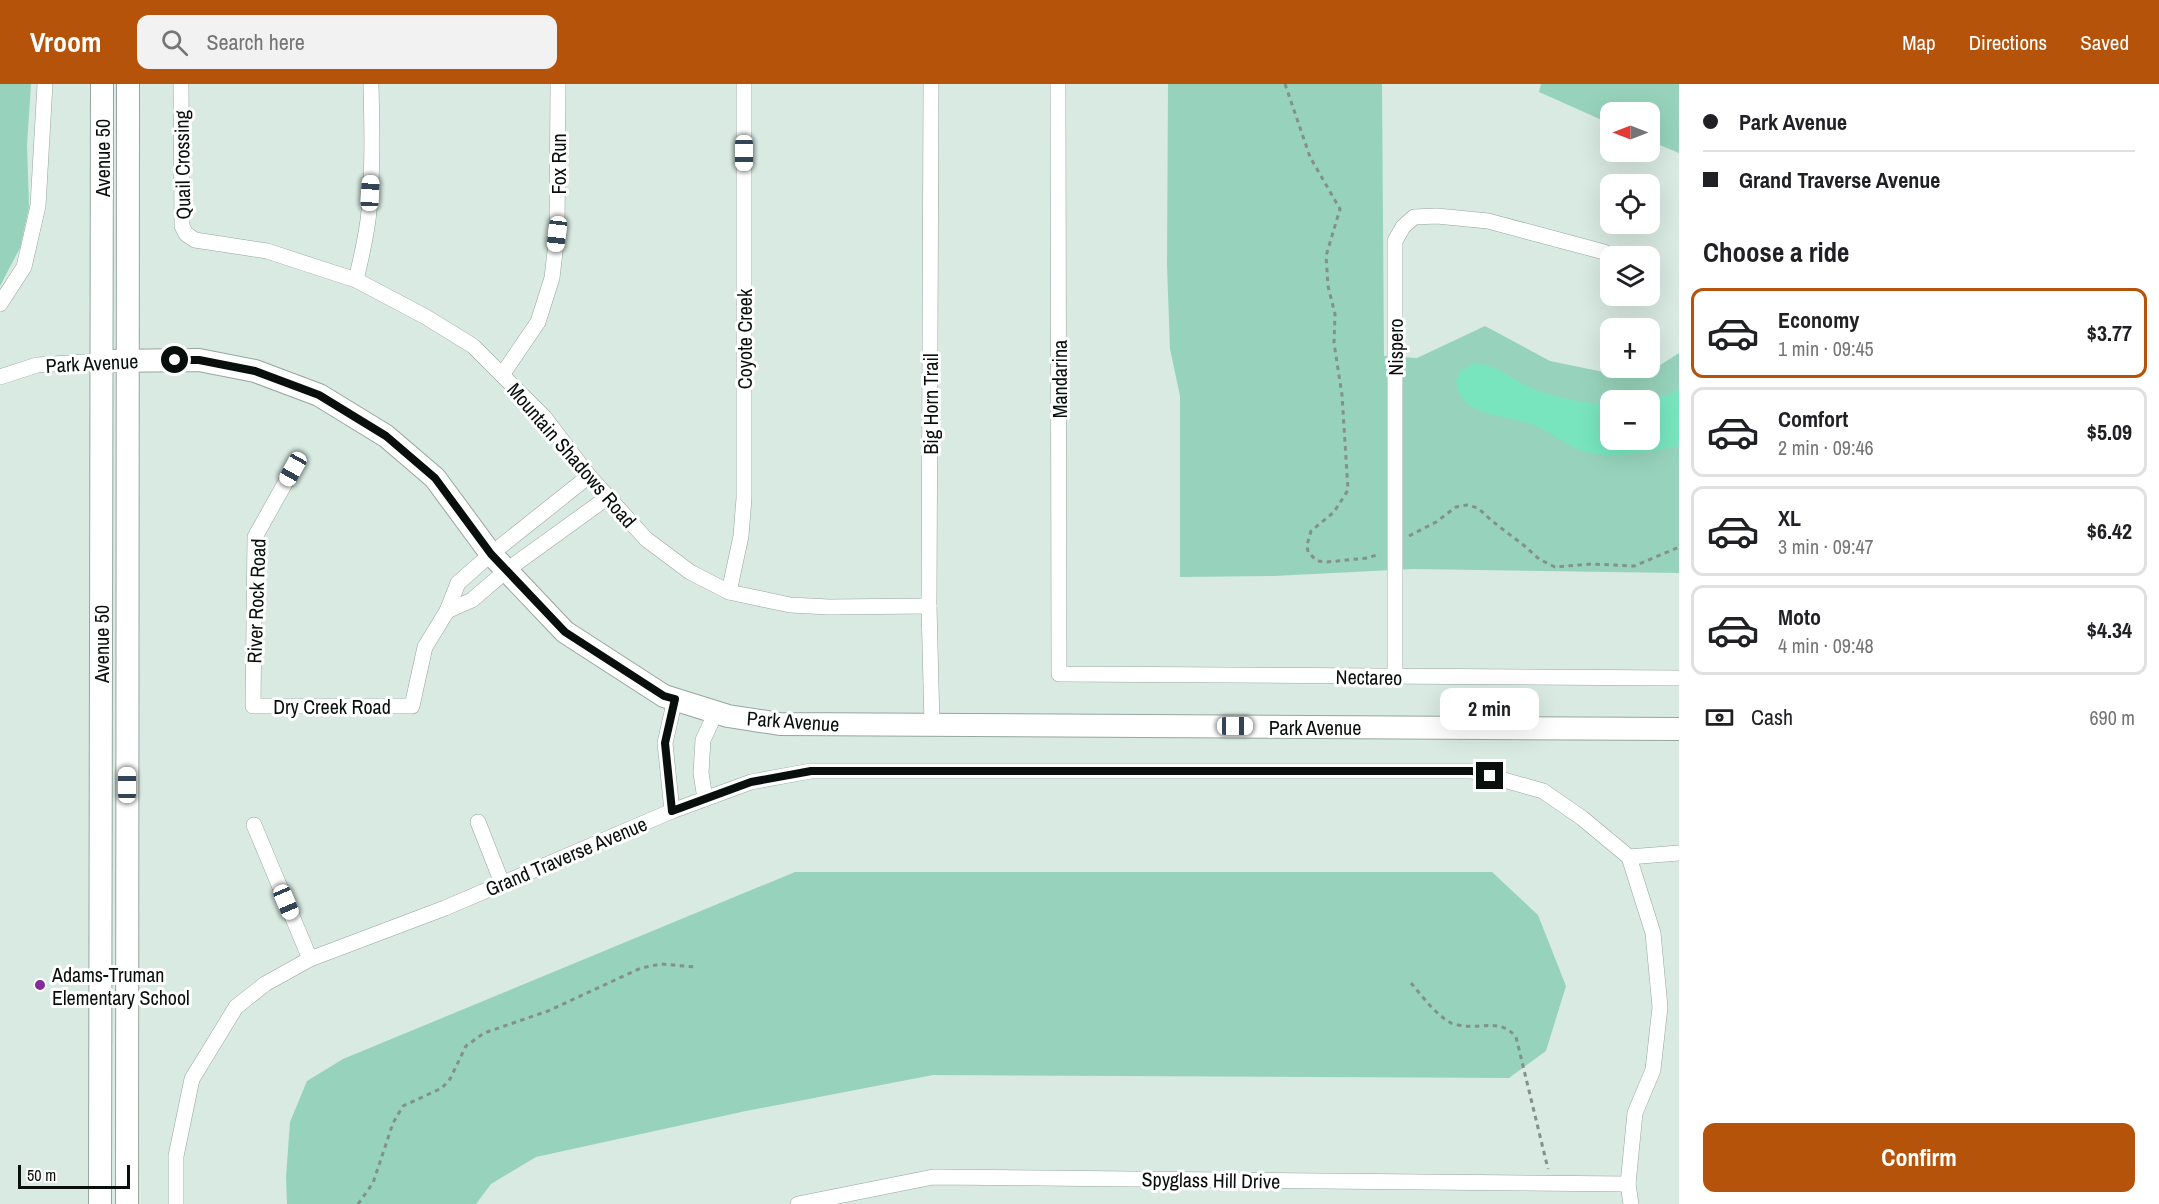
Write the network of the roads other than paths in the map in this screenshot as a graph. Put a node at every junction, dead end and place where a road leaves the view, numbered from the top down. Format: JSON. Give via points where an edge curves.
{"nodes":[{"id":1,"x":45,"y":84,"type":"edge"},
{"id":2,"x":102,"y":84,"type":"edge"},
{"id":3,"x":128,"y":84,"type":"edge"},
{"id":4,"x":181,"y":84,"type":"edge"},
{"id":5,"x":371,"y":84,"type":"edge"},
{"id":6,"x":558,"y":84,"type":"edge"},
{"id":7,"x":744,"y":84,"type":"edge"},
{"id":8,"x":931,"y":84,"type":"edge"},
{"id":9,"x":1058,"y":84,"type":"edge"},
{"id":10,"x":195,"y":240,"type":"joint"},
{"id":11,"x":1600,"y":251,"type":"edge"},
{"id":12,"x":356,"y":280,"type":"junction"},
{"id":13,"x":0,"y":304,"type":"edge"},
{"id":14,"x":127,"y":360,"type":"junction"},
{"id":15,"x":102,"y":361,"type":"junction"},
{"id":16,"x":502,"y":375,"type":"junction"},
{"id":17,"x":0,"y":377,"type":"edge"},
{"id":18,"x":293,"y":469,"type":"dead end"},
{"id":19,"x":589,"y":476,"type":"junction"},
{"id":20,"x":608,"y":497,"type":"junction"},
{"id":21,"x":491,"y":554,"type":"junction"},
{"id":22,"x":507,"y":570,"type":"junction"},
{"id":23,"x":729,"y":591,"type":"junction"},
{"id":24,"x":929,"y":606,"type":"junction"},
{"id":25,"x":447,"y":611,"type":"junction"},
{"id":26,"x":1059,"y":674,"type":"joint"},
{"id":27,"x":1395,"y":678,"type":"junction"},
{"id":28,"x":1679,"y":678,"type":"edge"},
{"id":29,"x":675,"y":699,"type":"junction"},
{"id":30,"x":253,"y":706,"type":"joint"},
{"id":31,"x":716,"y":712,"type":"junction"},
{"id":32,"x":932,"y":725,"type":"junction"},
{"id":33,"x":1679,"y":729,"type":"edge"},
{"id":34,"x":705,"y":799,"type":"junction"},
{"id":35,"x":672,"y":811,"type":"junction"},
{"id":36,"x":478,"y":822,"type":"dead end"},
{"id":37,"x":254,"y":825,"type":"dead end"},
{"id":38,"x":1679,"y":853,"type":"edge"},
{"id":39,"x":1629,"y":857,"type":"junction"},
{"id":40,"x":502,"y":884,"type":"junction"},
{"id":41,"x":310,"y":959,"type":"junction"},
{"id":42,"x":1628,"y":1184,"type":"junction"},
{"id":43,"x":100,"y":1204,"type":"edge"},
{"id":44,"x":127,"y":1204,"type":"edge"},
{"id":45,"x":176,"y":1204,"type":"edge"},
{"id":46,"x":798,"y":1204,"type":"edge"},
{"id":47,"x":1631,"y":1204,"type":"edge"}],
"edges":[{"from":1,"to":13,"type":"street","via":[[39,206],[24,267]]},
{"from":2,"to":15,"type":"main road","name":"Avenue 50"},
{"from":3,"to":14,"type":"main road","name":"Avenue 50"},
{"from":4,"to":10,"type":"street","name":"Quail Crossing","via":[[182,225]]},
{"from":5,"to":12,"type":"street","via":[[369,212]]},
{"from":6,"to":16,"type":"street","name":"Fox Run","via":[[557,234],[552,278],[538,322]]},
{"from":7,"to":23,"type":"street","name":"Coyote Creek","via":[[744,498],[741,536]]},
{"from":8,"to":24,"type":"street","name":"Big Horn Trail"},
{"from":9,"to":26,"type":"street","name":"Mandarina"},
{"from":10,"to":12,"type":"street","name":"Mountain Shadows Road","via":[[267,251]]},
{"from":11,"to":27,"type":"street","name":"Nispero","via":[[1488,221],[1437,216],[1414,217],[1395,241]]},
{"from":12,"to":16,"type":"street","name":"Mountain Shadows Road","via":[[472,346]]},
{"from":14,"to":15,"type":"main road","name":"Park Avenue"},
{"from":14,"to":21,"type":"main road","name":"Park Avenue","via":[[199,360],[255,371],[319,395],[386,436],[435,478]]},
{"from":14,"to":44,"type":"main road","name":"Avenue 50"},
{"from":15,"to":17,"type":"street","name":"Park Avenue","via":[[38,365]]},
{"from":15,"to":43,"type":"main road","name":"Avenue 50"},
{"from":16,"to":19,"type":"street","name":"Mountain Shadows Road","via":[[545,418]]},
{"from":18,"to":30,"type":"street","name":"River Rock Road","via":[[255,537]]},
{"from":19,"to":20,"type":"street","name":"Mountain Shadows Road"},
{"from":19,"to":21,"type":"street"},
{"from":20,"to":22,"type":"street"},
{"from":20,"to":23,"type":"street","name":"Mountain Shadows Road","via":[[646,539],[690,572]]},
{"from":21,"to":22,"type":"main road","name":"Park Avenue"},
{"from":21,"to":25,"type":"street","via":[[458,583]]},
{"from":22,"to":25,"type":"street","via":[[472,600]]},
{"from":22,"to":29,"type":"main road","name":"Park Avenue","via":[[565,632],[664,696]]},
{"from":23,"to":24,"type":"street","name":"Mountain Shadows Road","via":[[790,605]]},
{"from":24,"to":32,"type":"street","name":"Big Horn Trail"},
{"from":25,"to":30,"type":"street","name":"Dry Creek Road","via":[[425,647],[412,706]]},
{"from":26,"to":27,"type":"street","name":"Nectareo"},
{"from":27,"to":28,"type":"street","name":"Nectareo"},
{"from":29,"to":31,"type":"main road","name":"Park Avenue"},
{"from":29,"to":35,"type":"street","via":[[665,743]]},
{"from":31,"to":32,"type":"main road","name":"Park Avenue","via":[[780,724]]},
{"from":31,"to":34,"type":"street","via":[[703,740],[701,773]]},
{"from":32,"to":33,"type":"main road","name":"Park Avenue"},
{"from":34,"to":35,"type":"street","name":"Grand Traverse Avenue"},
{"from":34,"to":39,"type":"street","name":"Grand Traverse Avenue","via":[[751,782],[811,771],[1472,771],[1544,791]]},
{"from":35,"to":40,"type":"street","name":"Grand Traverse Avenue"},
{"from":36,"to":40,"type":"street"},
{"from":37,"to":41,"type":"street"},
{"from":38,"to":39,"type":"street"},
{"from":39,"to":42,"type":"street","via":[[1653,933],[1660,1008],[1653,1070],[1635,1113]]},
{"from":40,"to":41,"type":"street","name":"Grand Traverse Avenue"},
{"from":41,"to":45,"type":"street","name":"Grand Traverse Avenue","via":[[265,984],[236,1008],[192,1079],[176,1156]]},
{"from":42,"to":46,"type":"street","name":"Spyglass Hill Drive","via":[[933,1178]]},
{"from":42,"to":47,"type":"street"}]}
